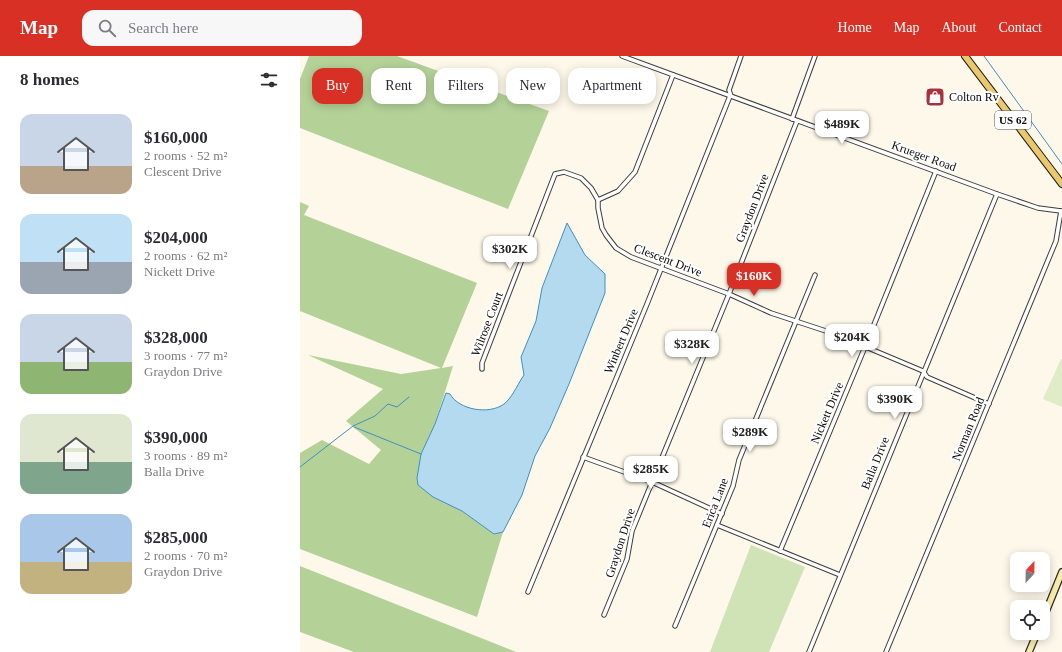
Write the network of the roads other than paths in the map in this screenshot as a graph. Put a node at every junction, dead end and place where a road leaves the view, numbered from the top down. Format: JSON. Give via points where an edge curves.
{"nodes":[{"id":1,"x":622,"y":56,"type":"edge"},
{"id":2,"x":741,"y":56,"type":"edge"},
{"id":3,"x":815,"y":56,"type":"edge"},
{"id":4,"x":965,"y":56,"type":"edge"},
{"id":5,"x":673,"y":76,"type":"junction"},
{"id":6,"x":730,"y":96,"type":"junction"},
{"id":7,"x":792,"y":118,"type":"junction"},
{"id":8,"x":797,"y":121,"type":"junction"},
{"id":9,"x":936,"y":171,"type":"junction"},
{"id":10,"x":556,"y":174,"type":"joint"},
{"id":11,"x":1062,"y":184,"type":"edge"},
{"id":12,"x":997,"y":194,"type":"junction"},
{"id":13,"x":598,"y":200,"type":"junction"},
{"id":14,"x":1061,"y":210,"type":"edge"},
{"id":15,"x":661,"y":267,"type":"junction"},
{"id":16,"x":815,"y":275,"type":"dead end"},
{"id":17,"x":729,"y":294,"type":"junction"},
{"id":18,"x":796,"y":321,"type":"junction"},
{"id":19,"x":865,"y":347,"type":"junction"},
{"id":20,"x":482,"y":369,"type":"dead end"},
{"id":21,"x":923,"y":371,"type":"junction"},
{"id":22,"x":989,"y":404,"type":"junction"},
{"id":23,"x":583,"y":457,"type":"junction"},
{"id":24,"x":652,"y":482,"type":"junction"},
{"id":25,"x":722,"y":514,"type":"junction"},
{"id":26,"x":717,"y":525,"type":"junction"},
{"id":27,"x":780,"y":551,"type":"junction"},
{"id":28,"x":1062,"y":572,"type":"edge"},
{"id":29,"x":840,"y":575,"type":"junction"},
{"id":30,"x":528,"y":592,"type":"dead end"},
{"id":31,"x":1050,"y":602,"type":"edge"},
{"id":32,"x":604,"y":615,"type":"dead end"},
{"id":33,"x":675,"y":626,"type":"dead end"},
{"id":34,"x":1034,"y":640,"type":"edge"},
{"id":35,"x":809,"y":652,"type":"edge"},
{"id":36,"x":886,"y":652,"type":"edge"},
{"id":37,"x":1029,"y":652,"type":"edge"}],
"edges":[{"from":1,"to":5,"type":"street","name":"Krueger Road"},
{"from":2,"to":6,"type":"street","name":"Winbert Drive","via":[[729,90]]},
{"from":3,"to":7,"type":"street"},
{"from":4,"to":11,"type":"main road","number":"US 62"},
{"from":5,"to":6,"type":"street","name":"Krueger Road"},
{"from":5,"to":13,"type":"street","via":[[634,172],[618,191]]},
{"from":6,"to":7,"type":"street","name":"Krueger Road"},
{"from":6,"to":15,"type":"street","name":"Winbert Drive"},
{"from":7,"to":8,"type":"street","name":"Krueger Road"},
{"from":8,"to":9,"type":"street","name":"Krueger Road"},
{"from":8,"to":17,"type":"street","name":"Graydon Drive"},
{"from":9,"to":12,"type":"street","name":"Krueger Road"},
{"from":9,"to":19,"type":"street","name":"Nickett Drive"},
{"from":10,"to":13,"type":"street","name":"Clescent Drive","via":[[564,172],[582,178]]},
{"from":10,"to":20,"type":"street","name":"Wilrose Court","via":[[482,363]]},
{"from":12,"to":14,"type":"street","name":"Krueger Road","via":[[1038,208]]},
{"from":12,"to":21,"type":"street","name":"Balla Drive"},
{"from":13,"to":15,"type":"street","name":"Clescent Drive","via":[[602,228],[616,248],[631,257]]},
{"from":14,"to":22,"type":"street","name":"Norman Road","via":[[1056,241]]},
{"from":15,"to":17,"type":"street","name":"Clescent Drive"},
{"from":15,"to":23,"type":"street","name":"Winbert Drive"},
{"from":16,"to":18,"type":"street","name":"Erica Lane"},
{"from":17,"to":18,"type":"street","name":"Clescent Drive"},
{"from":17,"to":24,"type":"street","name":"Graydon Drive"},
{"from":18,"to":19,"type":"street","name":"Clescent Drive"},
{"from":18,"to":25,"type":"street","name":"Erica Lane","via":[[739,460],[733,486]]},
{"from":19,"to":21,"type":"street","name":"Clescent Drive"},
{"from":19,"to":27,"type":"street","name":"Nickett Drive"},
{"from":21,"to":22,"type":"street","name":"Clescent Drive","via":[[928,377]]},
{"from":21,"to":29,"type":"street","name":"Balla Drive"},
{"from":22,"to":36,"type":"street","name":"Norman Road"},
{"from":23,"to":24,"type":"street"},
{"from":23,"to":30,"type":"street","name":"Winbert Drive"},
{"from":24,"to":25,"type":"street"},
{"from":24,"to":32,"type":"street","name":"Graydon Drive","via":[[632,531],[627,559]]},
{"from":25,"to":26,"type":"street","name":"Erica Lane"},
{"from":26,"to":27,"type":"street"},
{"from":26,"to":33,"type":"street","name":"Erica Lane"},
{"from":27,"to":29,"type":"street"},
{"from":28,"to":31,"type":"main road"},
{"from":29,"to":35,"type":"street","name":"Balla Drive"},
{"from":34,"to":37,"type":"main road"}]}
